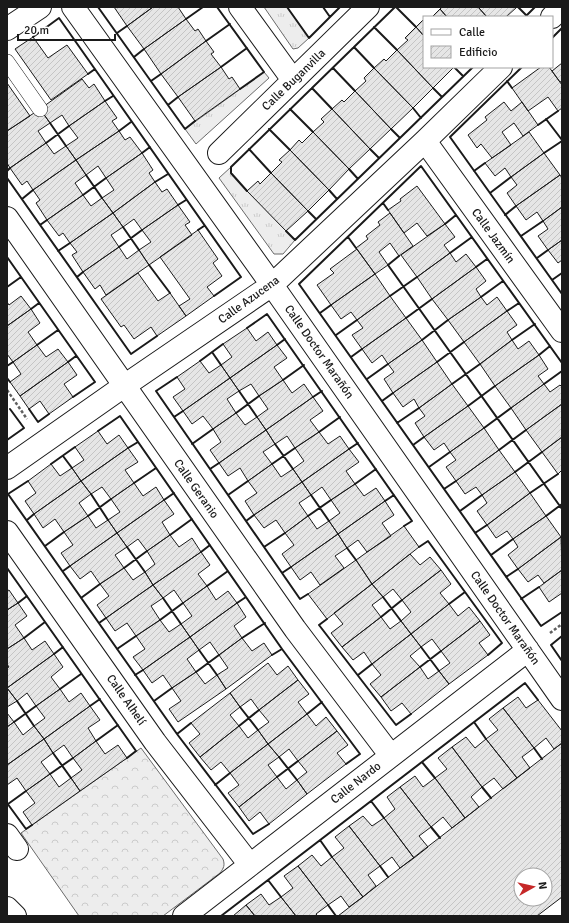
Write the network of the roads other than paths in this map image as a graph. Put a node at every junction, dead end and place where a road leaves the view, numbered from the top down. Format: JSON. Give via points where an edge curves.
{"nodes":[{"id":1,"x":40,"y":7,"type":"edge"},
{"id":2,"x":73,"y":7,"type":"edge"},
{"id":3,"x":240,"y":7,"type":"edge"},
{"id":4,"x":368,"y":7,"type":"edge"},
{"id":5,"x":562,"y":7,"type":"edge"},
{"id":6,"x":553,"y":16,"type":"edge"},
{"id":7,"x":7,"y":29,"type":"edge"},
{"id":8,"x":7,"y":62,"type":"edge"},
{"id":9,"x":500,"y":68,"type":"edge"},
{"id":10,"x":293,"y":80,"type":"junction"},
{"id":11,"x":40,"y":108,"type":"dead end"},
{"id":12,"x":425,"y":141,"type":"junction"},
{"id":13,"x":219,"y":152,"type":"dead end"},
{"id":14,"x":7,"y":218,"type":"edge"},
{"id":15,"x":272,"y":285,"type":"junction"},
{"id":16,"x":562,"y":331,"type":"edge"},
{"id":17,"x":124,"y":386,"type":"junction"},
{"id":18,"x":7,"y":468,"type":"edge"},
{"id":19,"x":7,"y":532,"type":"edge"},
{"id":20,"x":528,"y":650,"type":"junction"},
{"id":21,"x":562,"y":699,"type":"edge"},
{"id":22,"x":391,"y":756,"type":"junction"},
{"id":23,"x":250,"y":865,"type":"junction"},
{"id":24,"x":7,"y":908,"type":"edge"},
{"id":25,"x":15,"y":916,"type":"edge"},
{"id":26,"x":184,"y":916,"type":"edge"}],
"edges":[{"from":1,"to":7,"type":"street"},
{"from":2,"to":15,"type":"street","name":"Calle Doctor Marañón"},
{"from":3,"to":10,"type":"street"},
{"from":4,"to":10,"type":"street","name":"Calle Buganvilla"},
{"from":5,"to":6,"type":"street"},
{"from":8,"to":11,"type":"lane"},
{"from":9,"to":12,"type":"street","name":"Calle Azucena"},
{"from":10,"to":13,"type":"street","name":"Calle Buganvilla"},
{"from":12,"to":15,"type":"street","name":"Calle Azucena"},
{"from":12,"to":16,"type":"street","name":"Calle Jazmín"},
{"from":14,"to":17,"type":"street","name":"Calle Geranio"},
{"from":15,"to":17,"type":"street","name":"Calle Azucena"},
{"from":15,"to":20,"type":"street","name":"Calle Doctor Marañón"},
{"from":17,"to":18,"type":"street","name":"Calle Azucena"},
{"from":17,"to":22,"type":"street","name":"Calle Geranio","via":[[295,629]]},
{"from":19,"to":23,"type":"street","name":"Calle Alhelí","via":[[155,742]]},
{"from":20,"to":21,"type":"street","name":"Calle Doctor Marañón"},
{"from":20,"to":22,"type":"street","name":"Calle Nardo"},
{"from":22,"to":23,"type":"street","name":"Calle Nardo"},
{"from":23,"to":26,"type":"street","name":"Calle Nardo"},
{"from":24,"to":25,"type":"street"}]}
